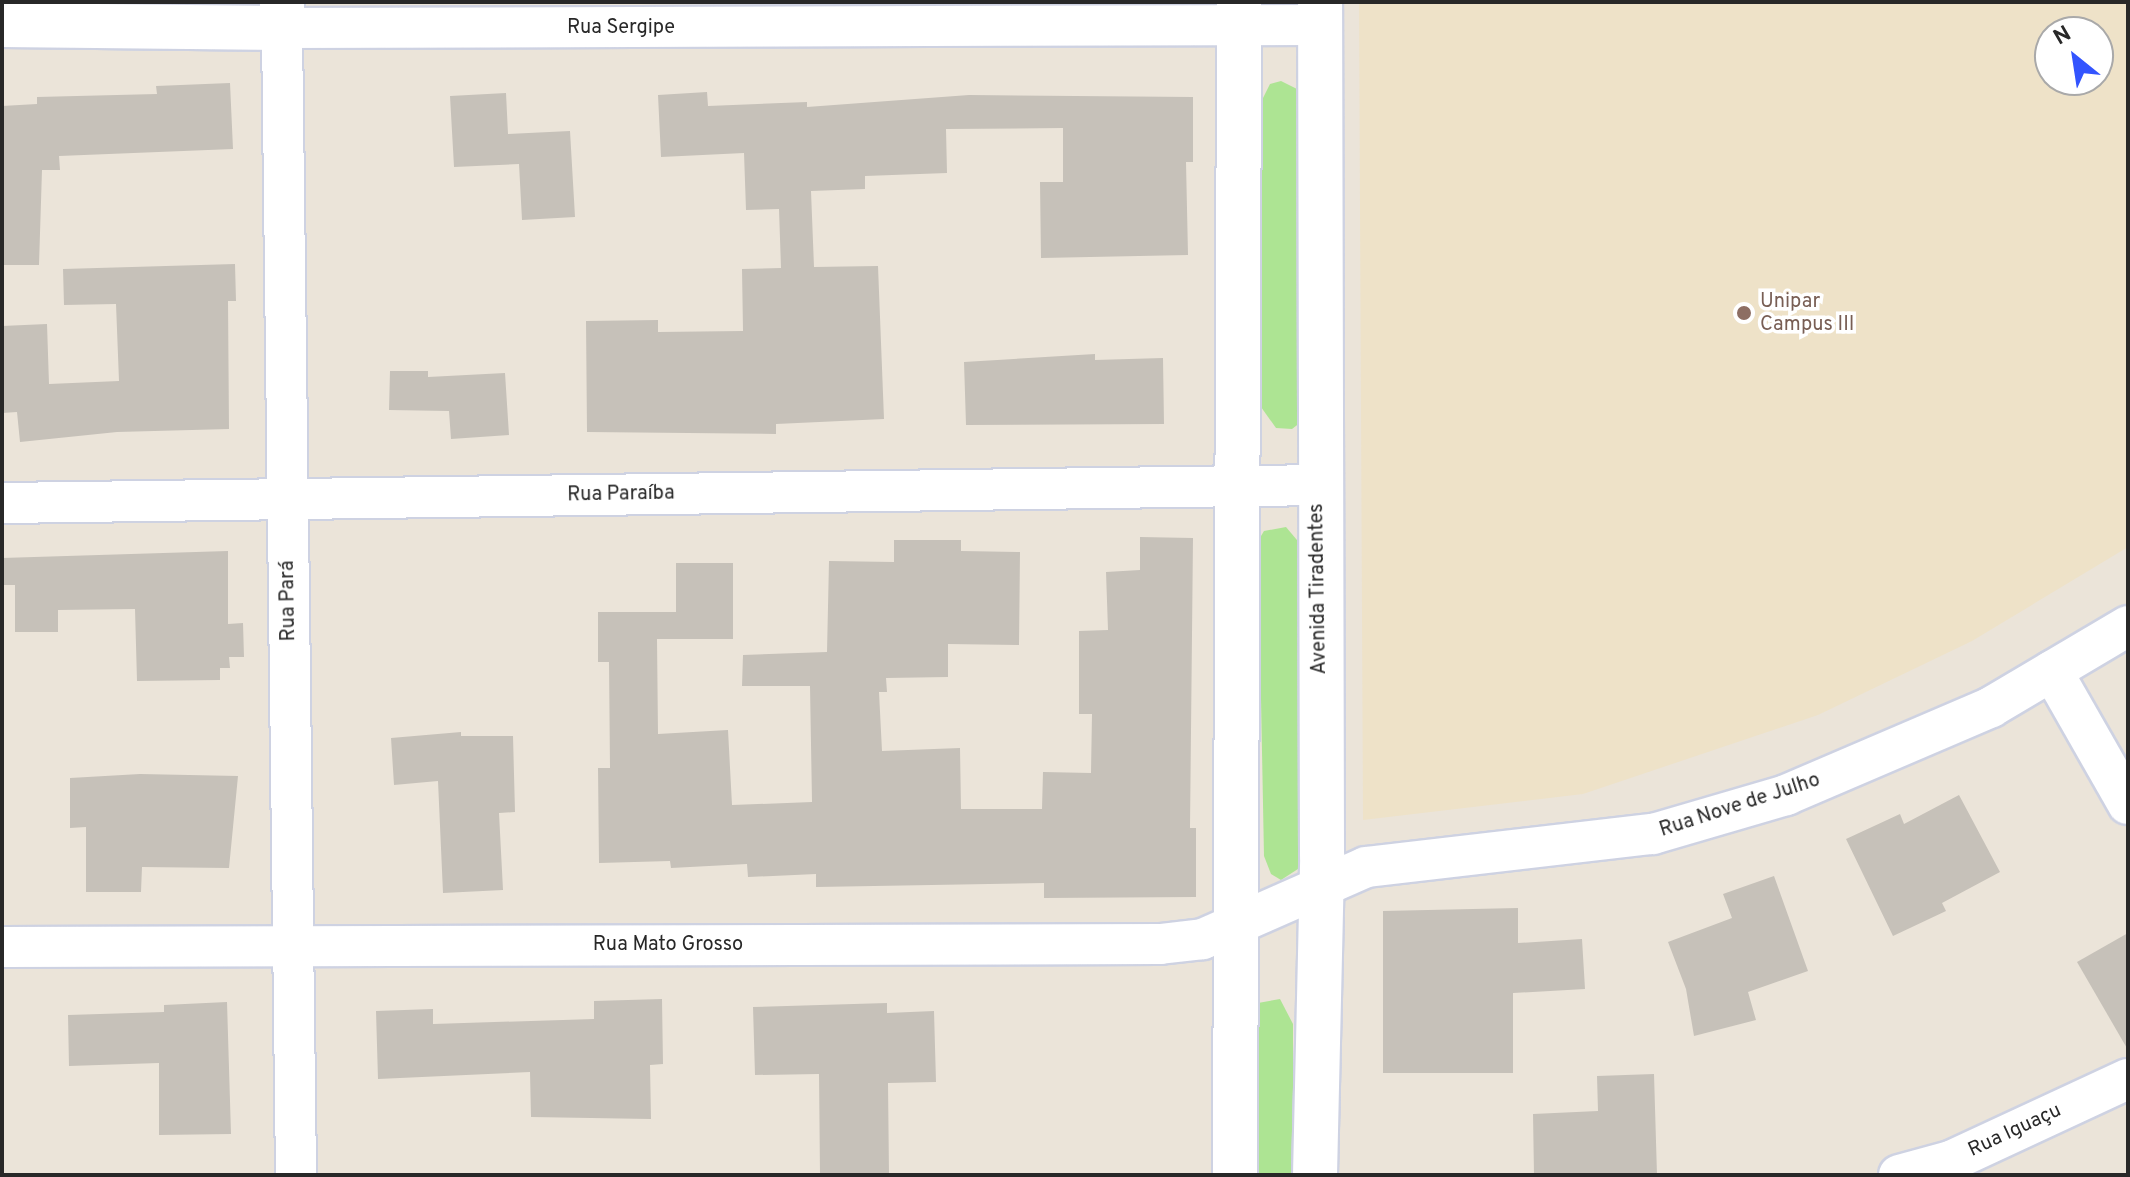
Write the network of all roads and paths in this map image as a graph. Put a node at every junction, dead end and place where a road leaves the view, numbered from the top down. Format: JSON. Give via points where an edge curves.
{"nodes":[{"id":1,"x":1320,"y":13,"type":"edge"},
{"id":2,"x":282,"y":15,"type":"edge"},
{"id":3,"x":1239,"y":15,"type":"edge"},
{"id":4,"x":2,"y":25,"type":"edge"},
{"id":5,"x":1318,"y":485,"type":"junction"},
{"id":6,"x":1240,"y":486,"type":"junction"},
{"id":7,"x":288,"y":499,"type":"junction"},
{"id":8,"x":2,"y":503,"type":"edge"},
{"id":9,"x":2128,"y":626,"type":"edge"},
{"id":10,"x":2052,"y":671,"type":"junction"},
{"id":11,"x":2128,"y":804,"type":"edge"},
{"id":12,"x":1321,"y":886,"type":"junction"},
{"id":13,"x":1237,"y":928,"type":"junction"},
{"id":14,"x":294,"y":945,"type":"junction"},
{"id":15,"x":2,"y":947,"type":"edge"},
{"id":16,"x":2128,"y":1079,"type":"edge"},
{"id":17,"x":296,"y":1175,"type":"edge"},
{"id":18,"x":1235,"y":1175,"type":"edge"},
{"id":19,"x":1315,"y":1175,"type":"edge"},
{"id":20,"x":1899,"y":1175,"type":"edge"}],
"edges":[{"from":1,"to":3,"type":"street","name":"Rua Sergipe"},
{"from":1,"to":5,"type":"main road","name":"Avenida Tiradentes"},
{"from":2,"to":3,"type":"street","name":"Rua Sergipe"},
{"from":2,"to":4,"type":"main road","name":"Rua Sergipe"},
{"from":2,"to":7,"type":"street","name":"Rua Pará"},
{"from":3,"to":6,"type":"main road"},
{"from":5,"to":6,"type":"street","name":"Rua Paraíba"},
{"from":5,"to":12,"type":"main road","name":"Avenida Tiradentes"},
{"from":6,"to":7,"type":"street","name":"Rua Paraíba"},
{"from":6,"to":13,"type":"main road"},
{"from":7,"to":8,"type":"street","name":"Rua Paraíba"},
{"from":7,"to":14,"type":"street","name":"Rua Pará"},
{"from":9,"to":10,"type":"street","name":"Rua Nove de Julho"},
{"from":10,"to":11,"type":"street"},
{"from":10,"to":12,"type":"street","name":"Rua Nove de Julho","via":[[1991,707],[1903,745],[1786,795],[1712,817],[1653,834],[1579,846],[1366,867]]},
{"from":12,"to":13,"type":"street","name":"Rua Mato Grosso"},
{"from":12,"to":19,"type":"main road","name":"Avenida Tiradentes"},
{"from":13,"to":14,"type":"street","name":"Rua Mato Grosso","via":[[1160,944]]},
{"from":13,"to":18,"type":"main road"},
{"from":14,"to":15,"type":"street","name":"Rua Mato Grosso"},
{"from":14,"to":17,"type":"street","name":"Rua Pará"},
{"from":16,"to":20,"type":"street","name":"Rua Iguaçu","via":[[1951,1161]]}]}
